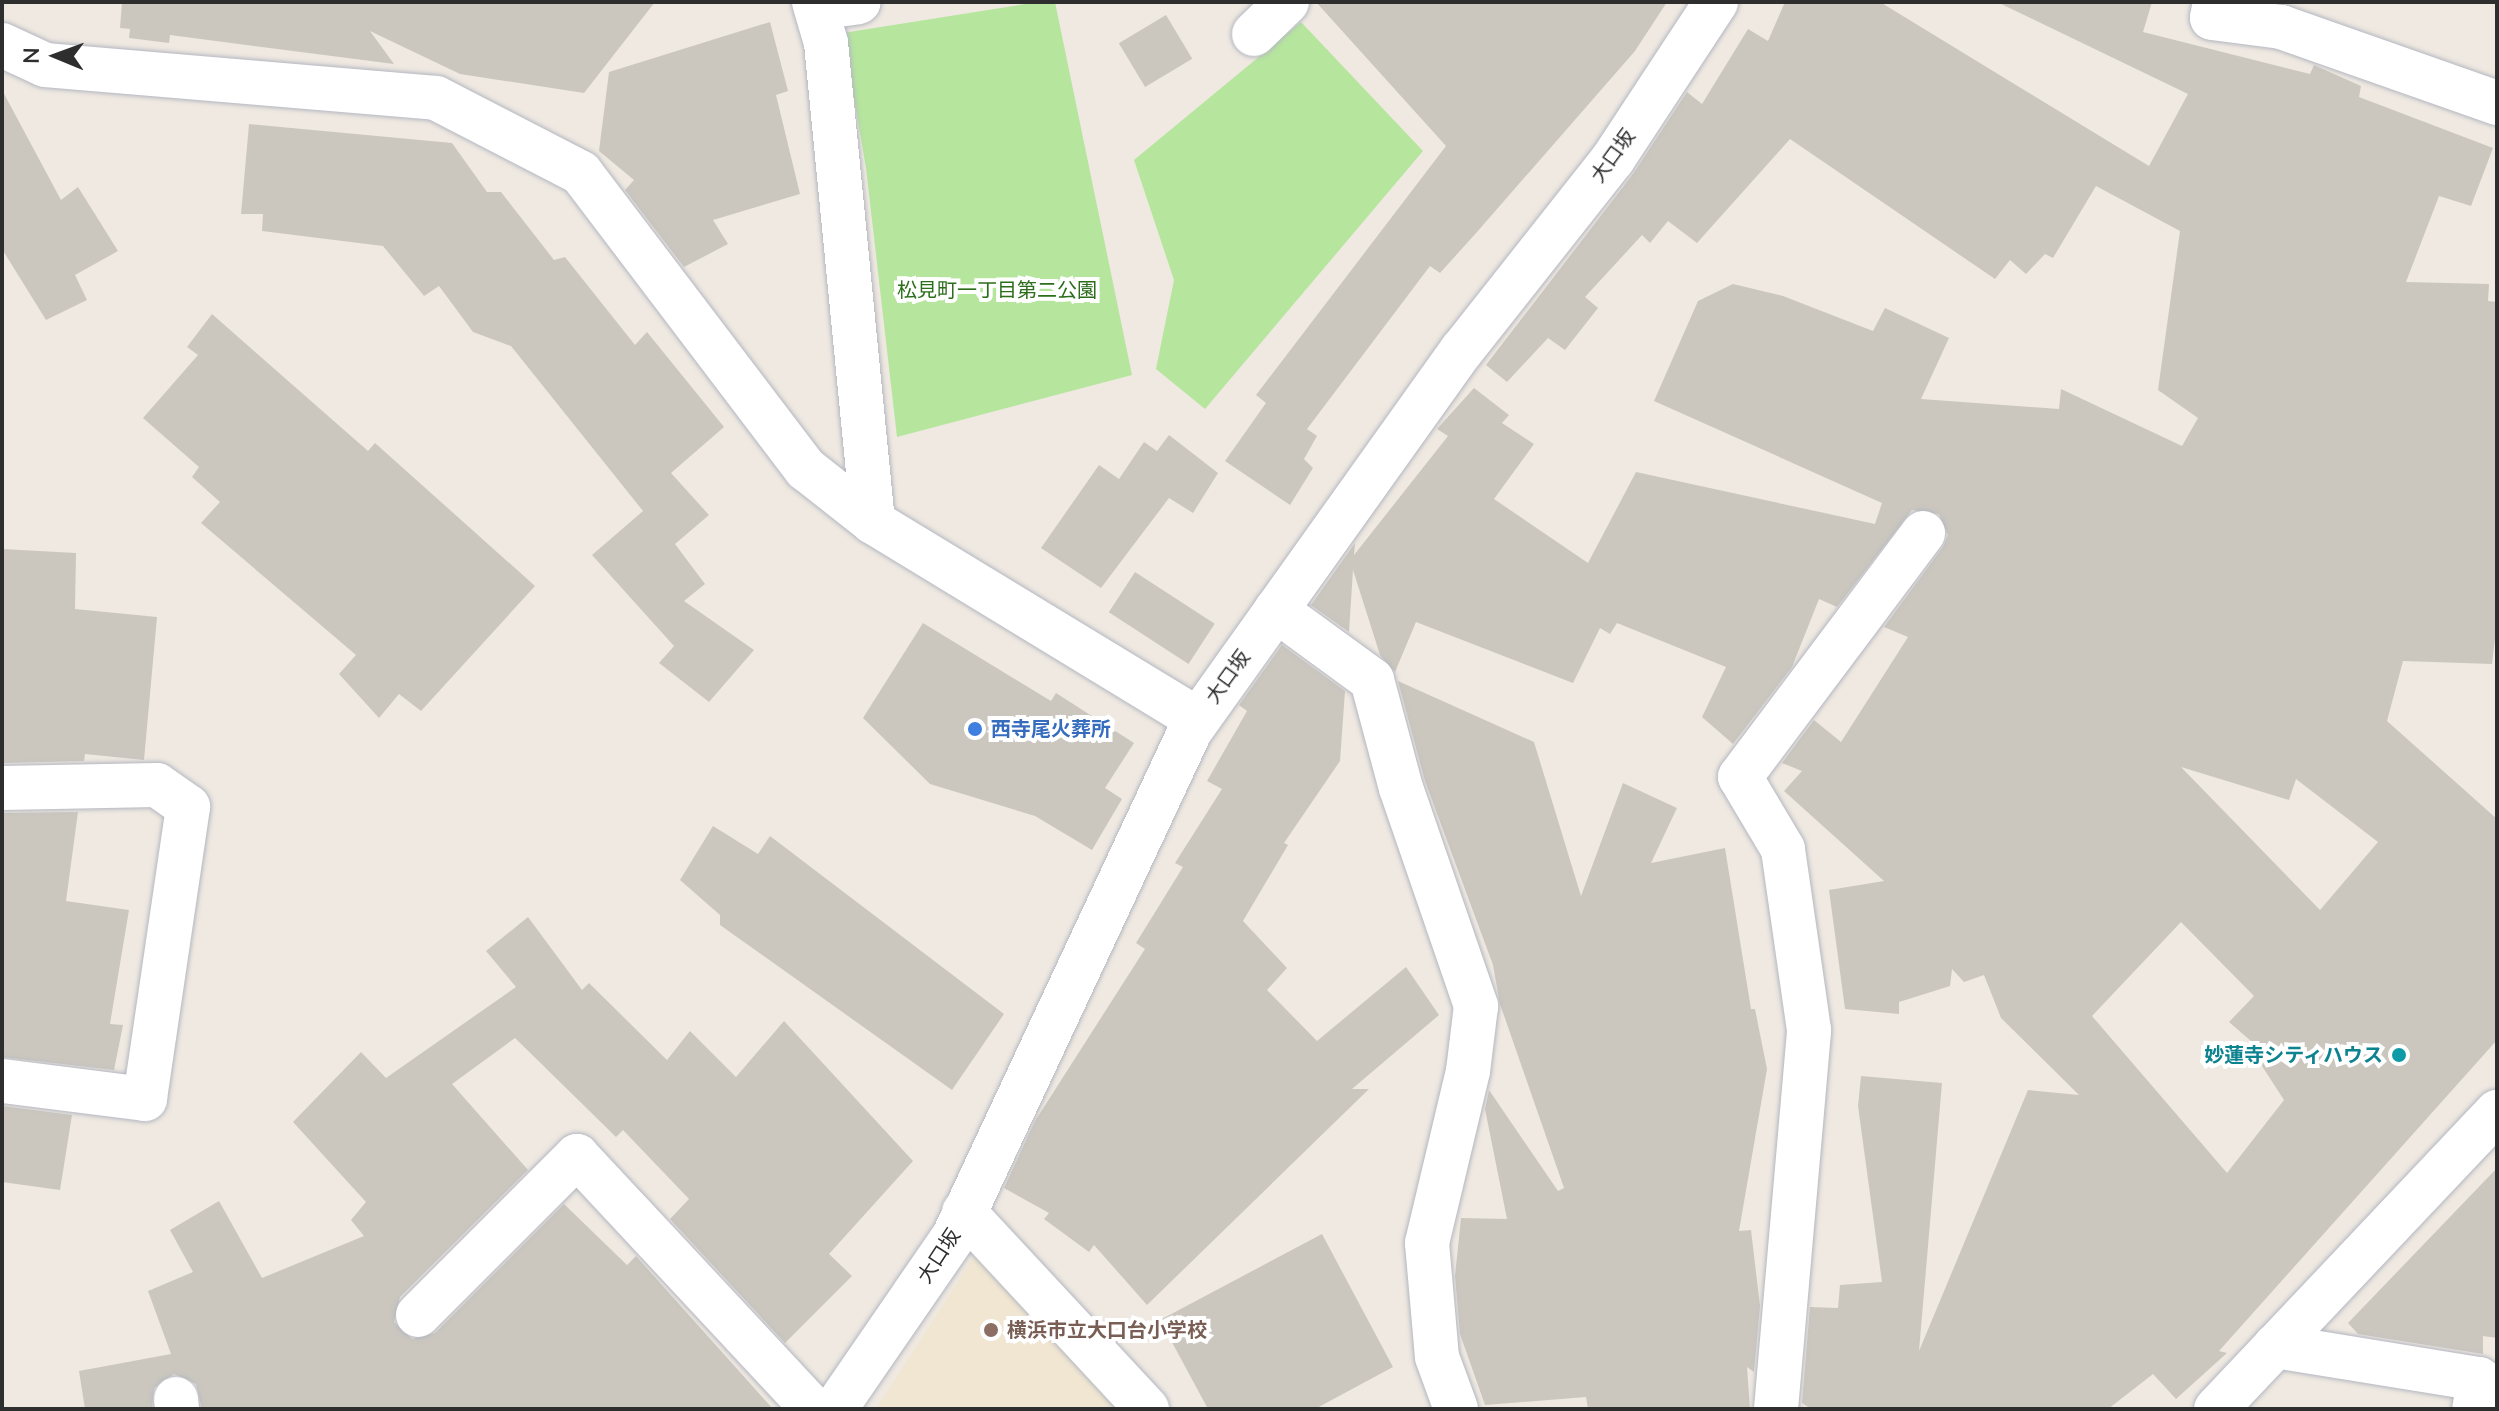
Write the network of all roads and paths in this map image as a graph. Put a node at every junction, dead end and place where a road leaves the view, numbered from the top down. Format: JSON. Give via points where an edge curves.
{"nodes":[{"id":1,"x":859,"y":2,"type":"edge"},
{"id":2,"x":1287,"y":2,"type":"edge"},
{"id":3,"x":1716,"y":2,"type":"edge"},
{"id":4,"x":2215,"y":2,"type":"edge"},
{"id":5,"x":815,"y":5,"type":"edge"},
{"id":6,"x":1254,"y":34,"type":"dead end"},
{"id":7,"x":2,"y":45,"type":"edge"},
{"id":8,"x":2497,"y":103,"type":"edge"},
{"id":9,"x":873,"y":522,"type":"junction"},
{"id":10,"x":1923,"y":533,"type":"dead end"},
{"id":11,"x":1276,"y":610,"type":"junction"},
{"id":12,"x":1197,"y":719,"type":"junction"},
{"id":13,"x":2,"y":788,"type":"edge"},
{"id":14,"x":2,"y":1081,"type":"edge"},
{"id":15,"x":2497,"y":1112,"type":"edge"},
{"id":16,"x":964,"y":1212,"type":"junction"},
{"id":17,"x":418,"y":1315,"type":"dead end"},
{"id":18,"x":2275,"y":1346,"type":"junction"},
{"id":19,"x":813,"y":1409,"type":"edge"},
{"id":20,"x":835,"y":1409,"type":"edge"},
{"id":21,"x":1147,"y":1409,"type":"edge"},
{"id":22,"x":1456,"y":1409,"type":"edge"},
{"id":23,"x":1776,"y":1409,"type":"edge"},
{"id":24,"x":2216,"y":1409,"type":"edge"},
{"id":25,"x":2474,"y":1409,"type":"edge"}],
"edges":[{"from":1,"to":5,"type":"street"},
{"from":2,"to":6,"type":"street"},
{"from":3,"to":11,"type":"street","name":"大口坂","via":[[1613,159],[1462,350]]},
{"from":4,"to":8,"type":"street","via":[[2212,18],[2281,27]]},
{"from":5,"to":9,"type":"street","via":[[826,43]]},
{"from":7,"to":9,"type":"street","via":[[45,65],[436,98],[581,173],[806,469]]},
{"from":9,"to":12,"type":"street"},
{"from":10,"to":23,"type":"street","via":[[1740,777],[1783,849],[1809,1030]]},
{"from":11,"to":12,"type":"street","name":"大口坂"},
{"from":11,"to":22,"type":"street","via":[[1372,680],[1401,788],[1476,1006],[1468,1071],[1427,1243],[1437,1357]]},
{"from":12,"to":16,"type":"street","name":"大口坂"},
{"from":13,"to":14,"type":"street","via":[[157,785],[188,807],[145,1099]]},
{"from":15,"to":18,"type":"street"},
{"from":16,"to":20,"type":"street","name":"大口坂","via":[[954,1236]]},
{"from":16,"to":21,"type":"street"},
{"from":17,"to":19,"type":"street","via":[[577,1156]]},
{"from":18,"to":24,"type":"street"},
{"from":18,"to":25,"type":"street","via":[[2479,1379]]}]}
